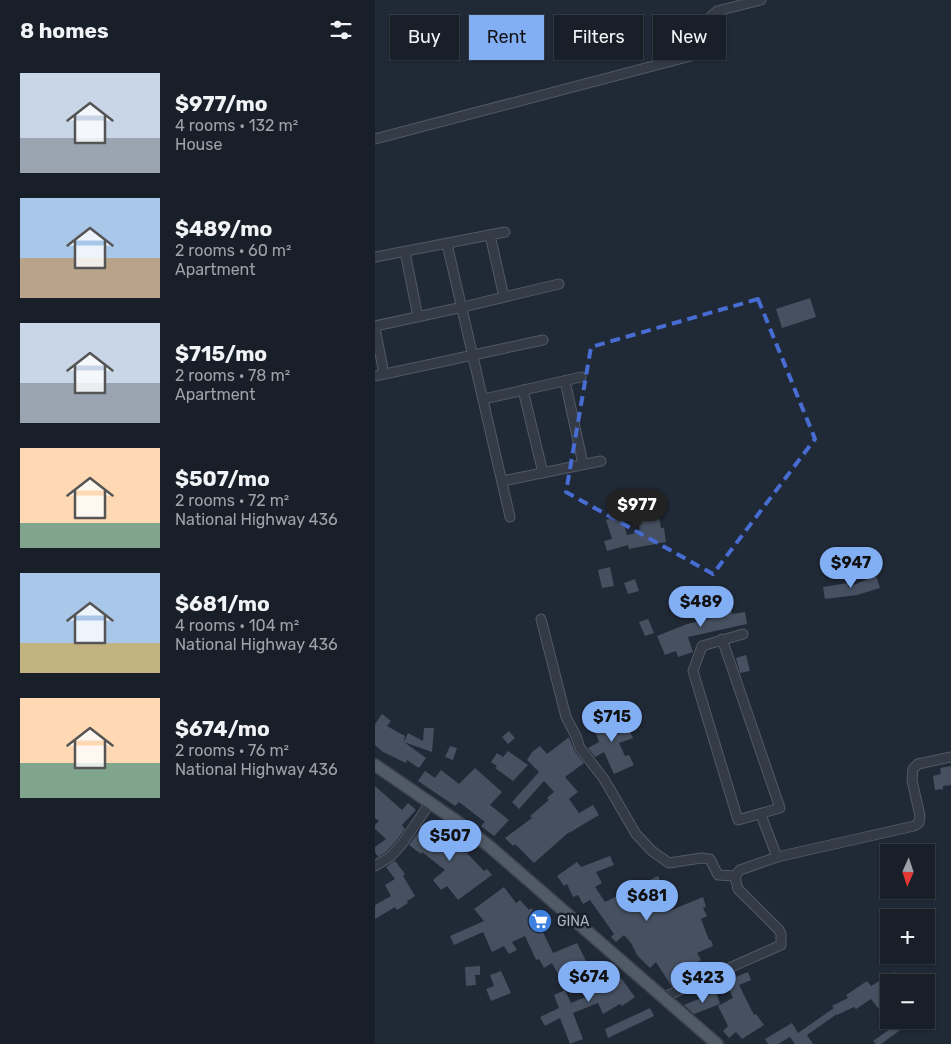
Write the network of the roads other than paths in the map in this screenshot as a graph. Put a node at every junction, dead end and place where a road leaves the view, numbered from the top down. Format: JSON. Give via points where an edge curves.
{"nodes":[{"id":1,"x":761,"y":0,"type":"edge"},
{"id":2,"x":375,"y":139,"type":"edge"},
{"id":3,"x":505,"y":232,"type":"dead end"},
{"id":4,"x":490,"y":235,"type":"junction"},
{"id":5,"x":447,"y":244,"type":"junction"},
{"id":6,"x":405,"y":252,"type":"junction"},
{"id":7,"x":375,"y":257,"type":"edge"},
{"id":8,"x":559,"y":284,"type":"dead end"},
{"id":9,"x":504,"y":297,"type":"junction"},
{"id":10,"x":463,"y":307,"type":"junction"},
{"id":11,"x":418,"y":317,"type":"junction"},
{"id":12,"x":375,"y":327,"type":"edge"},
{"id":13,"x":543,"y":340,"type":"dead end"},
{"id":14,"x":474,"y":355,"type":"junction"},
{"id":15,"x":380,"y":375,"type":"edge"},
{"id":16,"x":581,"y":377,"type":"dead end"},
{"id":17,"x":565,"y":380,"type":"junction"},
{"id":18,"x":523,"y":390,"type":"junction"},
{"id":19,"x":484,"y":399,"type":"junction"},
{"id":20,"x":601,"y":461,"type":"dead end"},
{"id":21,"x":583,"y":464,"type":"junction"},
{"id":22,"x":543,"y":473,"type":"junction"},
{"id":23,"x":502,"y":482,"type":"junction"},
{"id":24,"x":510,"y":517,"type":"dead end"},
{"id":25,"x":541,"y":619,"type":"dead end"},
{"id":26,"x":743,"y":634,"type":"dead end"},
{"id":27,"x":722,"y":640,"type":"junction"},
{"id":28,"x":951,"y":757,"type":"edge"},
{"id":29,"x":375,"y":765,"type":"edge"},
{"id":30,"x":430,"y":803,"type":"junction"},
{"id":31,"x":761,"y":815,"type":"junction"},
{"id":32,"x":777,"y":857,"type":"junction"},
{"id":33,"x":375,"y":866,"type":"edge"},
{"id":34,"x":735,"y":876,"type":"junction"},
{"id":35,"x":664,"y":997,"type":"junction"},
{"id":36,"x":717,"y":1044,"type":"edge"}],
"edges":[{"from":1,"to":2,"type":"street","via":[[717,11],[707,20],[703,44],[691,56]]},
{"from":3,"to":4,"type":"street"},
{"from":4,"to":5,"type":"street"},
{"from":4,"to":9,"type":"street"},
{"from":5,"to":6,"type":"street"},
{"from":5,"to":10,"type":"street"},
{"from":6,"to":7,"type":"street"},
{"from":6,"to":11,"type":"street"},
{"from":8,"to":9,"type":"street"},
{"from":9,"to":10,"type":"street"},
{"from":10,"to":11,"type":"street"},
{"from":10,"to":14,"type":"street"},
{"from":11,"to":12,"type":"street"},
{"from":12,"to":15,"type":"street"},
{"from":13,"to":14,"type":"street"},
{"from":14,"to":15,"type":"street"},
{"from":14,"to":19,"type":"street"},
{"from":16,"to":17,"type":"street"},
{"from":17,"to":18,"type":"street"},
{"from":17,"to":21,"type":"street"},
{"from":18,"to":19,"type":"street"},
{"from":18,"to":22,"type":"street"},
{"from":19,"to":23,"type":"street"},
{"from":20,"to":21,"type":"street"},
{"from":21,"to":22,"type":"street"},
{"from":22,"to":23,"type":"street"},
{"from":23,"to":24,"type":"street"},
{"from":25,"to":34,"type":"street","via":[[566,717],[580,748],[605,779],[636,834],[669,863],[710,859],[718,875]]},
{"from":26,"to":27,"type":"street"},
{"from":27,"to":31,"type":"street","via":[[780,808]]},
{"from":27,"to":31,"type":"street","via":[[702,646],[693,672],[738,820]]},
{"from":28,"to":32,"type":"street","via":[[919,764],[913,769],[912,780],[920,816],[914,826]]},
{"from":29,"to":30,"type":"main road"},
{"from":30,"to":33,"type":"street","via":[[391,857]]},
{"from":30,"to":35,"type":"main road","via":[[489,846]]},
{"from":31,"to":32,"type":"street"},
{"from":32,"to":34,"type":"street","via":[[740,870]]},
{"from":34,"to":35,"type":"street","via":[[738,889],[779,930],[781,945]]},
{"from":35,"to":36,"type":"main road"}]}
